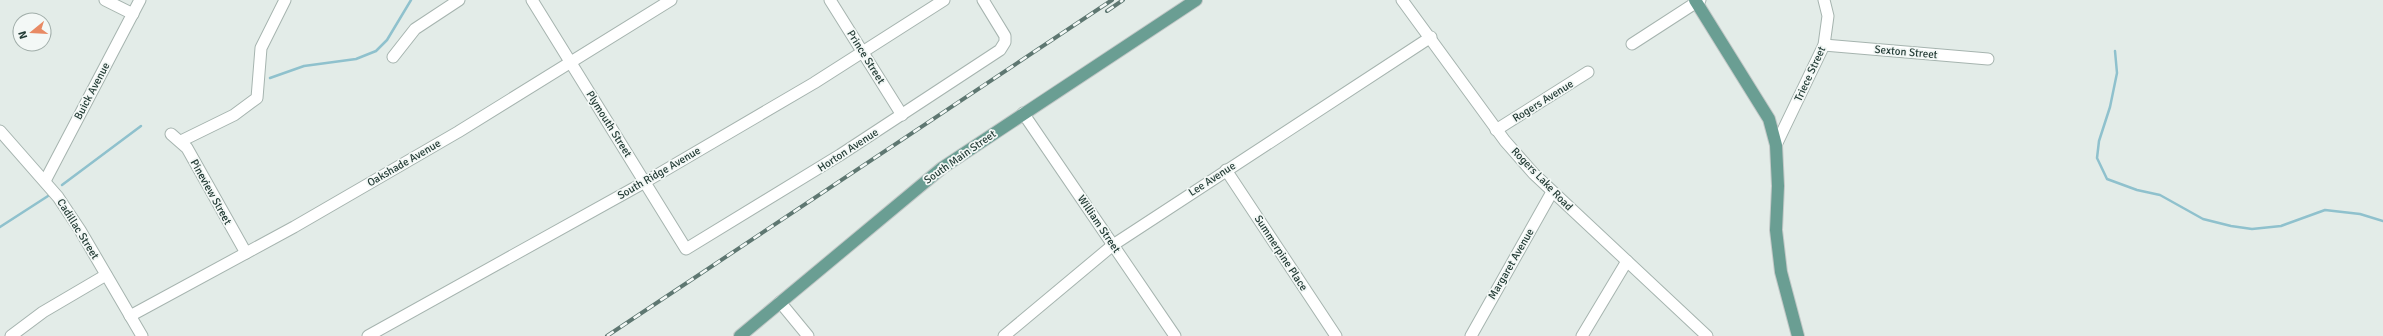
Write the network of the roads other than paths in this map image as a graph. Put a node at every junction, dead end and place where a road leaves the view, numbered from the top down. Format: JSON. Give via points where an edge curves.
{"nodes":[{"id":1,"x":105,"y":0,"type":"edge"},
{"id":2,"x":140,"y":0,"type":"edge"},
{"id":3,"x":285,"y":0,"type":"edge"},
{"id":4,"x":459,"y":0,"type":"edge"},
{"id":5,"x":532,"y":0,"type":"edge"},
{"id":6,"x":671,"y":0,"type":"edge"},
{"id":7,"x":830,"y":0,"type":"edge"},
{"id":8,"x":944,"y":0,"type":"edge"},
{"id":9,"x":983,"y":0,"type":"edge"},
{"id":10,"x":1196,"y":0,"type":"edge"},
{"id":11,"x":1402,"y":0,"type":"edge"},
{"id":12,"x":1824,"y":0,"type":"edge"},
{"id":13,"x":1697,"y":1,"type":"edge"},
{"id":14,"x":133,"y":14,"type":"junction"},
{"id":15,"x":1431,"y":37,"type":"junction"},
{"id":16,"x":1632,"y":44,"type":"dead end"},
{"id":17,"x":1824,"y":45,"type":"junction"},
{"id":18,"x":863,"y":52,"type":"junction"},
{"id":19,"x":393,"y":57,"type":"dead end"},
{"id":20,"x":1988,"y":59,"type":"dead end"},
{"id":21,"x":571,"y":62,"type":"junction"},
{"id":22,"x":1588,"y":72,"type":"dead end"},
{"id":23,"x":1024,"y":113,"type":"junction"},
{"id":24,"x":902,"y":115,"type":"junction"},
{"id":25,"x":1496,"y":130,"type":"junction"},
{"id":26,"x":0,"y":131,"type":"edge"},
{"id":27,"x":171,"y":134,"type":"dead end"},
{"id":28,"x":181,"y":141,"type":"junction"},
{"id":29,"x":1776,"y":145,"type":"junction"},
{"id":30,"x":1226,"y":170,"type":"junction"},
{"id":31,"x":45,"y":181,"type":"junction"},
{"id":32,"x":645,"y":182,"type":"junction"},
{"id":33,"x":1552,"y":192,"type":"junction"},
{"id":34,"x":1113,"y":245,"type":"junction"},
{"id":35,"x":686,"y":250,"type":"joint"},
{"id":36,"x":246,"y":253,"type":"junction"},
{"id":37,"x":1627,"y":262,"type":"junction"},
{"id":38,"x":106,"y":275,"type":"junction"},
{"id":39,"x":780,"y":302,"type":"junction"},
{"id":40,"x":130,"y":316,"type":"junction"},
{"id":41,"x":11,"y":336,"type":"edge"},
{"id":42,"x":142,"y":336,"type":"edge"},
{"id":43,"x":368,"y":336,"type":"edge"},
{"id":44,"x":740,"y":336,"type":"edge"},
{"id":45,"x":808,"y":336,"type":"edge"},
{"id":46,"x":1004,"y":336,"type":"edge"},
{"id":47,"x":1175,"y":336,"type":"edge"},
{"id":48,"x":1336,"y":336,"type":"edge"},
{"id":49,"x":1471,"y":336,"type":"edge"},
{"id":50,"x":1582,"y":336,"type":"edge"},
{"id":51,"x":1707,"y":336,"type":"edge"},
{"id":52,"x":1798,"y":336,"type":"edge"}],
"edges":[{"from":1,"to":14,"type":"street"},
{"from":2,"to":14,"type":"street","name":"Buick Avenue"},
{"from":3,"to":28,"type":"street","via":[[261,48],[257,98],[234,115]]},
{"from":4,"to":19,"type":"street","via":[[415,29]]},
{"from":5,"to":21,"type":"street","name":"Plymouth Street"},
{"from":6,"to":21,"type":"street","name":"Oakshade Avenue"},
{"from":7,"to":18,"type":"street","name":"Prince Street"},
{"from":8,"to":18,"type":"street","name":"South Ridge Avenue"},
{"from":9,"to":24,"type":"street","name":"Horton Avenue","via":[[1002,28],[1005,42],[994,56]]},
{"from":10,"to":23,"type":"main road","name":"South Main Street"},
{"from":11,"to":15,"type":"street","name":"Rogers Lake Road"},
{"from":12,"to":17,"type":"street","name":"Triece Street","via":[[1828,16]]},
{"from":13,"to":16,"type":"street"},
{"from":13,"to":29,"type":"main road","via":[[1769,119]]},
{"from":14,"to":31,"type":"street","name":"Buick Avenue"},
{"from":15,"to":25,"type":"street","name":"Rogers Lake Road"},
{"from":15,"to":30,"type":"street","name":"Lee Avenue"},
{"from":17,"to":20,"type":"street","name":"Sexton Street"},
{"from":17,"to":29,"type":"street","name":"Triece Street"},
{"from":18,"to":24,"type":"street","name":"Prince Street"},
{"from":18,"to":32,"type":"street","name":"South Ridge Avenue"},
{"from":21,"to":32,"type":"street","name":"Plymouth Street"},
{"from":21,"to":36,"type":"street","name":"Oakshade Avenue","via":[[451,136]]},
{"from":22,"to":25,"type":"street","name":"Rogers Avenue"},
{"from":23,"to":34,"type":"street","name":"William Street"},
{"from":23,"to":39,"type":"main road","name":"South Main Street","via":[[942,168]]},
{"from":24,"to":35,"type":"street","name":"Horton Avenue"},
{"from":25,"to":33,"type":"street","name":"Rogers Lake Road"},
{"from":26,"to":31,"type":"street","name":"Cadillac Street"},
{"from":27,"to":28,"type":"street","name":"Pineview Street"},
{"from":28,"to":36,"type":"street","name":"Pineview Street"},
{"from":29,"to":52,"type":"main road","via":[[1776,230],[1780,272]]},
{"from":30,"to":34,"type":"street","name":"Lee Avenue"},
{"from":30,"to":48,"type":"street","name":"Summerpine Place"},
{"from":31,"to":38,"type":"street","name":"Cadillac Street","via":[[80,230]]},
{"from":32,"to":35,"type":"street","name":"Plymouth Street"},
{"from":32,"to":43,"type":"street","name":"South Ridge Avenue"},
{"from":33,"to":37,"type":"street","name":"Rogers Lake Road"},
{"from":33,"to":49,"type":"street","name":"Margaret Avenue"},
{"from":34,"to":46,"type":"street","name":"Lee Avenue"},
{"from":34,"to":47,"type":"street","name":"William Street"},
{"from":36,"to":40,"type":"street","name":"Oakshade Avenue"},
{"from":37,"to":50,"type":"street"},
{"from":37,"to":51,"type":"street","name":"Rogers Lake Road"},
{"from":38,"to":40,"type":"street","name":"Cadillac Street"},
{"from":38,"to":41,"type":"street","via":[[43,312]]},
{"from":39,"to":44,"type":"main road","name":"South Main Street"},
{"from":39,"to":45,"type":"street"},
{"from":40,"to":42,"type":"street","name":"Cadillac Street"}]}
